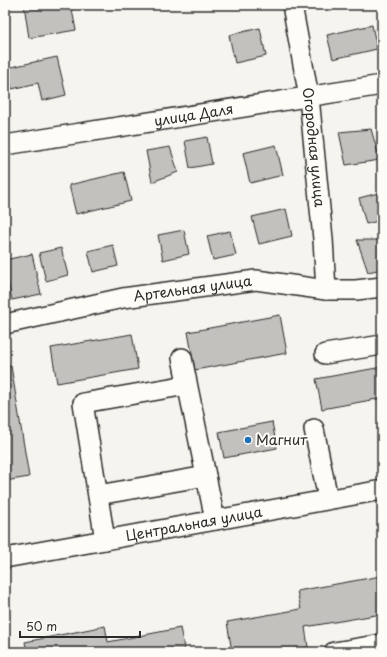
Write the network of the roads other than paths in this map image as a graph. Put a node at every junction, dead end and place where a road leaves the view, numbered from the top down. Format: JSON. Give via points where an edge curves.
{"nodes":[{"id":1,"x":292,"y":5,"type":"edge"},
{"id":2,"x":382,"y":86,"type":"edge"},
{"id":3,"x":308,"y":97,"type":"junction"},
{"id":4,"x":5,"y":145,"type":"edge"},
{"id":5,"x":382,"y":287,"type":"edge"},
{"id":6,"x":326,"y":290,"type":"junction"},
{"id":7,"x":5,"y":324,"type":"edge"},
{"id":8,"x":382,"y":345,"type":"edge"},
{"id":9,"x":325,"y":354,"type":"dead end"},
{"id":10,"x":182,"y":358,"type":"dead end"},
{"id":11,"x":187,"y":385,"type":"junction"},
{"id":12,"x":314,"y":429,"type":"dead end"},
{"id":13,"x":206,"y":476,"type":"junction"},
{"id":14,"x":382,"y":490,"type":"edge"},
{"id":15,"x":98,"y":495,"type":"junction"},
{"id":16,"x":328,"y":499,"type":"junction"},
{"id":17,"x":215,"y":520,"type":"junction"},
{"id":18,"x":105,"y":540,"type":"junction"},
{"id":19,"x":5,"y":558,"type":"edge"},
{"id":20,"x":382,"y":644,"type":"edge"},
{"id":21,"x":334,"y":652,"type":"edge"}],
"edges":[{"from":1,"to":3,"type":"street","name":"Огородная улица"},
{"from":2,"to":3,"type":"street","name":"улица Даля"},
{"from":3,"to":4,"type":"street","name":"улица Даля"},
{"from":3,"to":6,"type":"street","name":"Огородная улица"},
{"from":5,"to":6,"type":"street","name":"Артельная улица"},
{"from":6,"to":7,"type":"street","name":"Артельная улица","via":[[256,280],[123,298]]},
{"from":8,"to":9,"type":"street"},
{"from":10,"to":11,"type":"street"},
{"from":11,"to":13,"type":"street"},
{"from":11,"to":15,"type":"street","via":[[83,403]]},
{"from":12,"to":16,"type":"street"},
{"from":13,"to":15,"type":"street"},
{"from":13,"to":17,"type":"street"},
{"from":14,"to":16,"type":"street","name":"Центральная улица"},
{"from":15,"to":18,"type":"street"},
{"from":16,"to":17,"type":"street","name":"Центральная улица"},
{"from":17,"to":18,"type":"street","name":"Центральная улица"},
{"from":18,"to":19,"type":"street","name":"Центральная улица"},
{"from":20,"to":21,"type":"street"}]}
